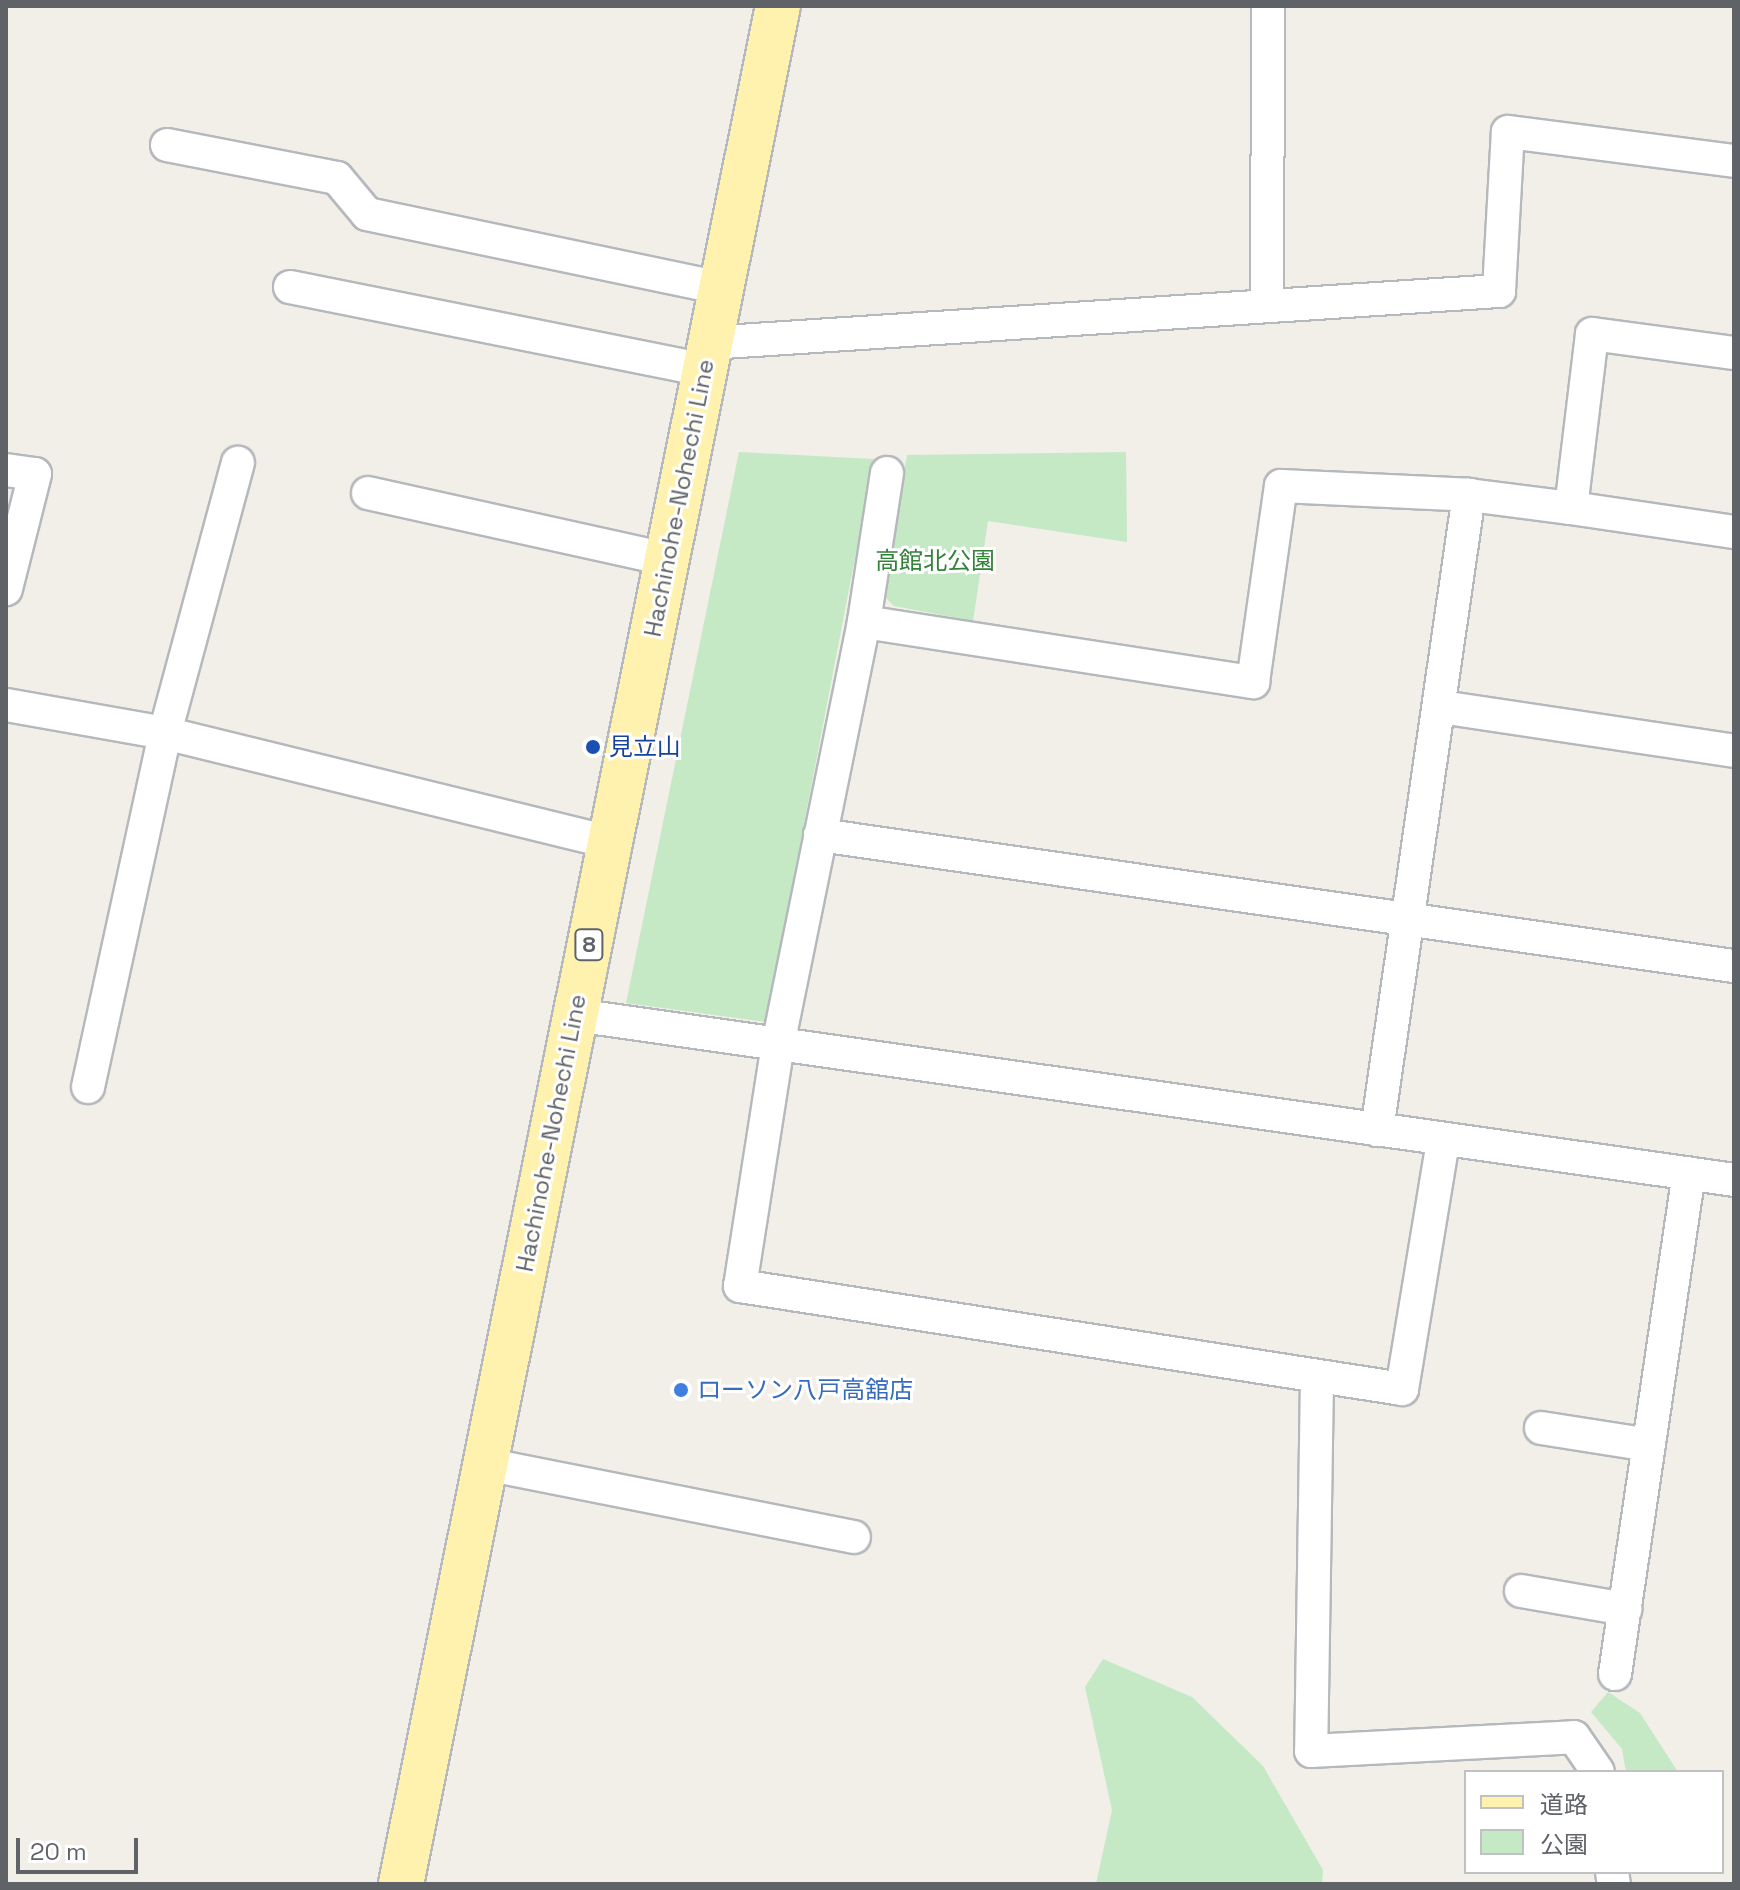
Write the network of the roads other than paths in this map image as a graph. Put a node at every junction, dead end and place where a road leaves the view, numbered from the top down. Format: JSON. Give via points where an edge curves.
{"nodes":[{"id":1,"x":778,"y":6,"type":"edge"},
{"id":2,"x":1268,"y":6,"type":"edge"},
{"id":3,"x":167,"y":145,"type":"dead end"},
{"id":4,"x":1734,"y":161,"type":"edge"},
{"id":5,"x":290,"y":287,"type":"dead end"},
{"id":6,"x":720,"y":288,"type":"junction"},
{"id":7,"x":1267,"y":306,"type":"junction"},
{"id":8,"x":1734,"y":353,"type":"edge"},
{"id":9,"x":706,"y":356,"type":"junction"},
{"id":10,"x":238,"y":463,"type":"dead end"},
{"id":11,"x":6,"y":470,"type":"edge"},
{"id":12,"x":887,"y":473,"type":"dead end"},
{"id":13,"x":368,"y":493,"type":"dead end"},
{"id":14,"x":1469,"y":495,"type":"junction"},
{"id":15,"x":1571,"y":508,"type":"junction"},
{"id":16,"x":1734,"y":532,"type":"edge"},
{"id":17,"x":666,"y":559,"type":"junction"},
{"id":18,"x":6,"y":589,"type":"edge"},
{"id":19,"x":864,"y":622,"type":"junction"},
{"id":20,"x":6,"y":705,"type":"edge"},
{"id":21,"x":1441,"y":707,"type":"junction"},
{"id":22,"x":165,"y":733,"type":"junction"},
{"id":23,"x":1734,"y":751,"type":"edge"},
{"id":24,"x":820,"y":835,"type":"junction"},
{"id":25,"x":610,"y":842,"type":"junction"},
{"id":26,"x":1410,"y":917,"type":"junction"},
{"id":27,"x":1734,"y":966,"type":"edge"},
{"id":28,"x":575,"y":1015,"type":"junction"},
{"id":29,"x":778,"y":1044,"type":"junction"},
{"id":30,"x":88,"y":1087,"type":"dead end"},
{"id":31,"x":1377,"y":1130,"type":"junction"},
{"id":32,"x":1443,"y":1140,"type":"junction"},
{"id":33,"x":1689,"y":1173,"type":"junction"},
{"id":34,"x":1734,"y":1180,"type":"edge"},
{"id":35,"x":1317,"y":1379,"type":"junction"},
{"id":36,"x":1541,"y":1428,"type":"dead end"},
{"id":37,"x":1649,"y":1445,"type":"junction"},
{"id":38,"x":485,"y":1464,"type":"junction"},
{"id":39,"x":854,"y":1537,"type":"dead end"},
{"id":40,"x":1521,"y":1591,"type":"dead end"},
{"id":41,"x":1625,"y":1609,"type":"junction"},
{"id":42,"x":1615,"y":1674,"type":"dead end"},
{"id":43,"x":1597,"y":1770,"type":"edge"},
{"id":44,"x":401,"y":1884,"type":"edge"}],
"edges":[{"from":1,"to":6,"type":"main road","name":"Hachinohe-Nohechi Line","number":"8"},
{"from":2,"to":7,"type":"street"},
{"from":3,"to":6,"type":"street","via":[[337,178],[367,214]]},
{"from":4,"to":7,"type":"street","via":[[1508,132],[1499,291]]},
{"from":5,"to":9,"type":"street"},
{"from":6,"to":9,"type":"main road","name":"Hachinohe-Nohechi Line","number":"8"},
{"from":7,"to":9,"type":"street"},
{"from":8,"to":15,"type":"street","via":[[1592,334]]},
{"from":9,"to":17,"type":"main road","name":"Hachinohe-Nohechi Line","number":"8"},
{"from":10,"to":22,"type":"street"},
{"from":11,"to":18,"type":"street","via":[[35,474]]},
{"from":12,"to":19,"type":"street"},
{"from":13,"to":17,"type":"street"},
{"from":14,"to":15,"type":"street"},
{"from":14,"to":19,"type":"street","via":[[1281,486],[1253,682]]},
{"from":14,"to":21,"type":"street"},
{"from":15,"to":16,"type":"street"},
{"from":17,"to":25,"type":"main road","name":"Hachinohe-Nohechi Line","number":"8"},
{"from":19,"to":24,"type":"street"},
{"from":20,"to":22,"type":"street"},
{"from":21,"to":23,"type":"street"},
{"from":21,"to":26,"type":"street"},
{"from":22,"to":25,"type":"street"},
{"from":22,"to":30,"type":"street"},
{"from":24,"to":26,"type":"street"},
{"from":24,"to":29,"type":"street"},
{"from":25,"to":28,"type":"main road","name":"Hachinohe-Nohechi Line","number":"8"},
{"from":26,"to":27,"type":"street"},
{"from":26,"to":31,"type":"street"},
{"from":28,"to":29,"type":"street"},
{"from":28,"to":38,"type":"main road","name":"Hachinohe-Nohechi Line","number":"8"},
{"from":29,"to":31,"type":"street"},
{"from":29,"to":35,"type":"street","via":[[740,1286]]},
{"from":31,"to":32,"type":"street"},
{"from":32,"to":33,"type":"street"},
{"from":32,"to":35,"type":"street","via":[[1402,1389]]},
{"from":33,"to":34,"type":"street"},
{"from":33,"to":37,"type":"street"},
{"from":35,"to":43,"type":"street","via":[[1311,1751],[1574,1737]]},
{"from":36,"to":37,"type":"street"},
{"from":37,"to":41,"type":"street"},
{"from":38,"to":39,"type":"street"},
{"from":38,"to":44,"type":"main road","name":"Hachinohe-Nohechi Line","number":"8"},
{"from":40,"to":41,"type":"street"},
{"from":41,"to":42,"type":"street"}]}
